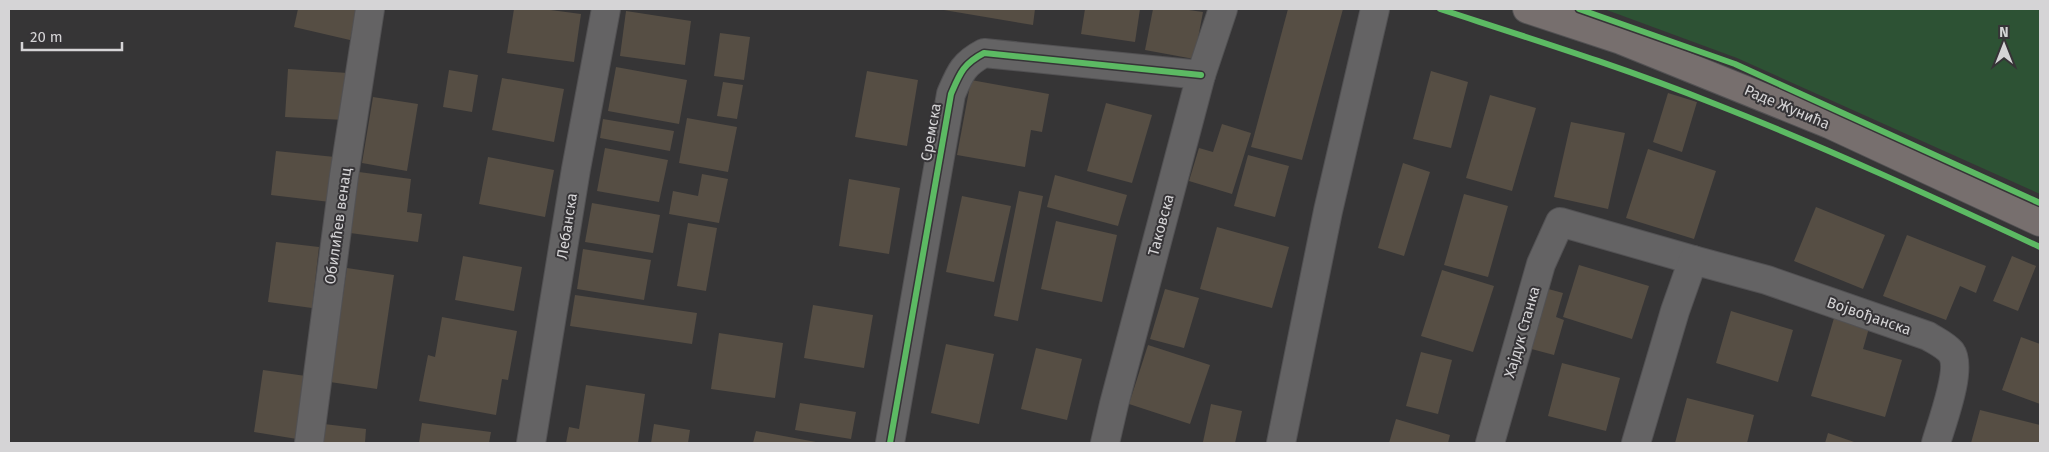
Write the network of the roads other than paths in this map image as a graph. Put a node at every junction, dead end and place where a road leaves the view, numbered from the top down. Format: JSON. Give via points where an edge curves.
{"nodes":[{"id":1,"x":370,"y":9,"type":"edge"},
{"id":2,"x":606,"y":9,"type":"edge"},
{"id":3,"x":1223,"y":9,"type":"edge"},
{"id":4,"x":1375,"y":9,"type":"edge"},
{"id":5,"x":1527,"y":9,"type":"edge"},
{"id":6,"x":1202,"y":75,"type":"junction"},
{"id":7,"x":1560,"y":222,"type":"joint"},
{"id":8,"x":2040,"y":222,"type":"edge"},
{"id":9,"x":1693,"y":260,"type":"junction"},
{"id":10,"x":309,"y":443,"type":"edge"},
{"id":11,"x":531,"y":443,"type":"edge"},
{"id":12,"x":890,"y":443,"type":"edge"},
{"id":13,"x":1105,"y":443,"type":"edge"},
{"id":14,"x":1281,"y":443,"type":"edge"},
{"id":15,"x":1490,"y":443,"type":"edge"},
{"id":16,"x":1636,"y":443,"type":"edge"},
{"id":17,"x":1936,"y":443,"type":"edge"}],
"edges":[{"from":1,"to":10,"type":"street","name":"Обилићев венац"},
{"from":2,"to":11,"type":"street","name":"Лебанска"},
{"from":3,"to":6,"type":"street","name":"Таковска"},
{"from":4,"to":14,"type":"street","via":[[1328,211]]},
{"from":5,"to":8,"type":"main road","name":"Раде Жунића","via":[[1630,44],[1829,124]]},
{"from":6,"to":12,"type":"street","name":"Сремска","via":[[984,53],[970,60],[961,70],[951,94]]},
{"from":6,"to":13,"type":"street","name":"Таковска"},
{"from":7,"to":9,"type":"street","name":"Војвођанска"},
{"from":7,"to":15,"type":"street","name":"Хајдук Станка","via":[[1541,264]]},
{"from":9,"to":16,"type":"street"},
{"from":9,"to":17,"type":"street","name":"Војвођанска","via":[[1767,280],[1928,336],[1944,346],[1952,353],[1954,380]]}]}
